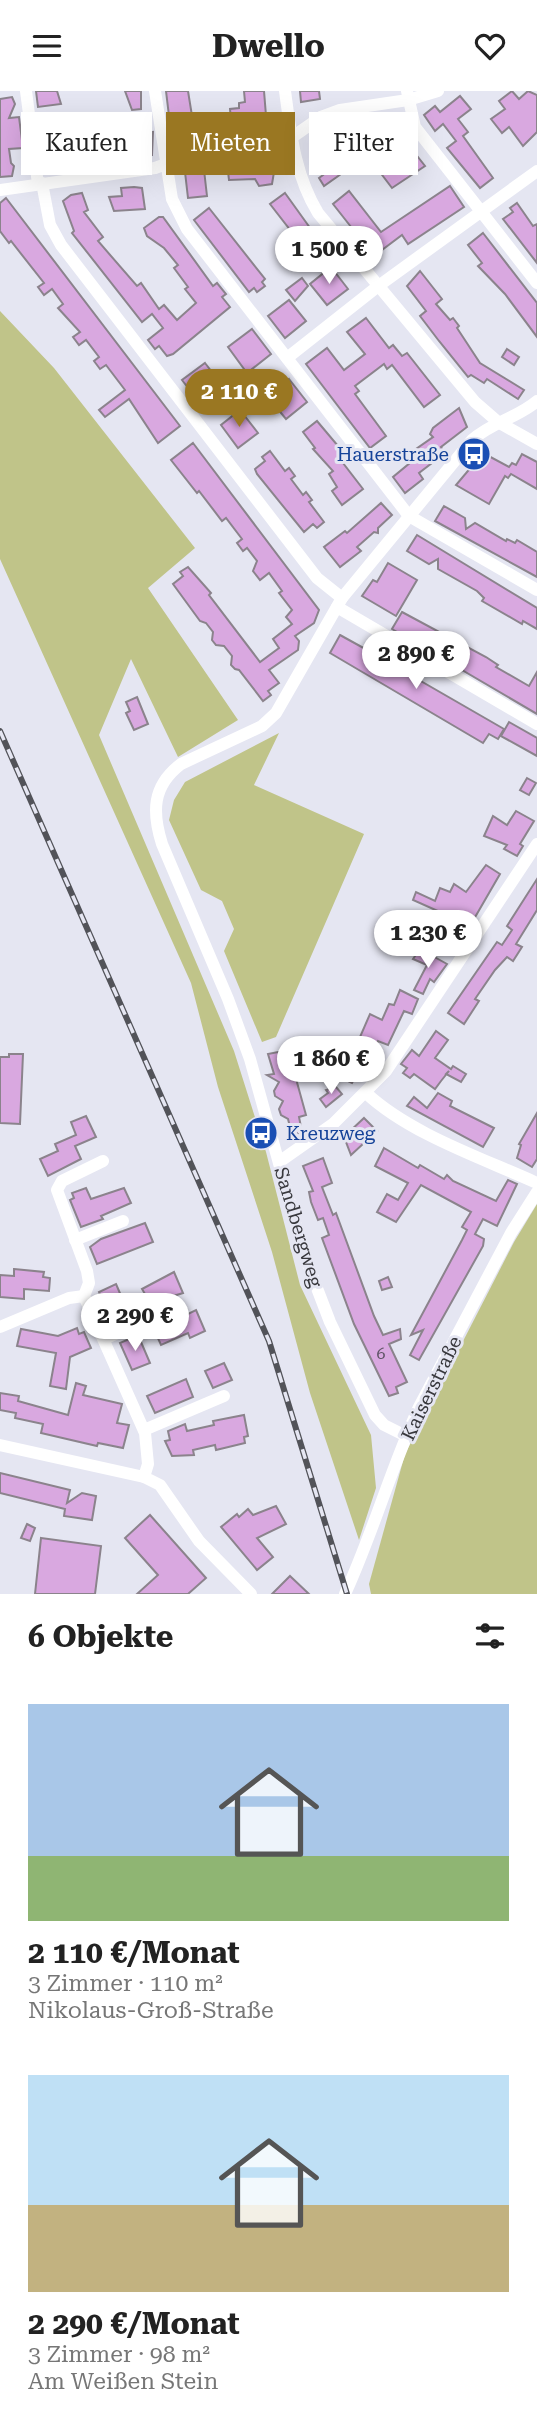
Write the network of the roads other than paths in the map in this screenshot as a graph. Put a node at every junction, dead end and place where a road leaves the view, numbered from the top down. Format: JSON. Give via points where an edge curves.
{"nodes":[{"id":1,"x":26,"y":91,"type":"edge"},
{"id":2,"x":155,"y":91,"type":"edge"},
{"id":3,"x":285,"y":91,"type":"edge"},
{"id":4,"x":438,"y":91,"type":"edge"},
{"id":5,"x":408,"y":95,"type":"edge"},
{"id":6,"x":288,"y":112,"type":"edge"},
{"id":7,"x":295,"y":135,"type":"edge"},
{"id":8,"x":295,"y":153,"type":"edge"},
{"id":9,"x":165,"y":165,"type":"junction"},
{"id":10,"x":537,"y":171,"type":"edge"},
{"id":11,"x":40,"y":184,"type":"junction"},
{"id":12,"x":0,"y":190,"type":"edge"},
{"id":13,"x":482,"y":211,"type":"junction"},
{"id":14,"x":537,"y":283,"type":"edge"},
{"id":15,"x":377,"y":287,"type":"junction"},
{"id":16,"x":287,"y":358,"type":"junction"},
{"id":17,"x":537,"y":401,"type":"edge"},
{"id":18,"x":498,"y":422,"type":"junction"},
{"id":19,"x":537,"y":444,"type":"edge"},
{"id":20,"x":409,"y":516,"type":"junction"},
{"id":21,"x":537,"y":590,"type":"edge"},
{"id":22,"x":340,"y":602,"type":"junction"},
{"id":23,"x":537,"y":725,"type":"edge"},
{"id":24,"x":537,"y":844,"type":"edge"},
{"id":25,"x":366,"y":1093,"type":"junction"},
{"id":26,"x":103,"y":1161,"type":"dead end"},
{"id":27,"x":279,"y":1163,"type":"junction"},
{"id":28,"x":537,"y":1183,"type":"edge"},
{"id":29,"x":537,"y":1192,"type":"edge"},
{"id":30,"x":123,"y":1221,"type":"dead end"},
{"id":31,"x":75,"y":1240,"type":"junction"},
{"id":32,"x":85,"y":1296,"type":"junction"},
{"id":33,"x":170,"y":1310,"type":"dead end"},
{"id":34,"x":0,"y":1327,"type":"edge"},
{"id":35,"x":104,"y":1339,"type":"junction"},
{"id":36,"x":224,"y":1396,"type":"dead end"},
{"id":37,"x":144,"y":1430,"type":"junction"},
{"id":38,"x":406,"y":1436,"type":"junction"},
{"id":39,"x":0,"y":1445,"type":"edge"},
{"id":40,"x":144,"y":1477,"type":"junction"},
{"id":41,"x":251,"y":1594,"type":"edge"},
{"id":42,"x":345,"y":1594,"type":"edge"}],
"edges":[{"from":1,"to":11,"type":"street"},
{"from":2,"to":9,"type":"street"},
{"from":3,"to":6,"type":"street"},
{"from":4,"to":5,"type":"street"},
{"from":5,"to":7,"type":"street","via":[[340,110]]},
{"from":5,"to":13,"type":"street","via":[[415,127]]},
{"from":8,"to":15,"type":"street","via":[[306,193]]},
{"from":9,"to":11,"type":"street"},
{"from":9,"to":16,"type":"street","via":[[172,199],[187,229]]},
{"from":10,"to":13,"type":"street"},
{"from":11,"to":12,"type":"street"},
{"from":11,"to":22,"type":"street","via":[[50,225],[61,246]]},
{"from":13,"to":14,"type":"street"},
{"from":13,"to":15,"type":"street"},
{"from":15,"to":16,"type":"street"},
{"from":15,"to":18,"type":"street","via":[[475,402]]},
{"from":16,"to":20,"type":"street"},
{"from":17,"to":18,"type":"street","via":[[520,415]]},
{"from":18,"to":19,"type":"street"},
{"from":18,"to":20,"type":"street","via":[[472,440]]},
{"from":20,"to":21,"type":"street"},
{"from":20,"to":22,"type":"street"},
{"from":22,"to":23,"type":"street"},
{"from":22,"to":27,"type":"street","name":"Sandbergweg","via":[[276,713],[262,726],[171,772],[154,801],[154,820],[162,843],[250,1059]]},
{"from":24,"to":25,"type":"street","via":[[415,1030]]},
{"from":25,"to":27,"type":"street"},
{"from":25,"to":28,"type":"street","via":[[383,1109]]},
{"from":26,"to":31,"type":"street","via":[[62,1181],[57,1190]]},
{"from":27,"to":38,"type":"street","name":"Sandbergweg","via":[[305,1257],[330,1322],[375,1415]]},
{"from":29,"to":38,"type":"street","name":"Kaiserstraße"},
{"from":30,"to":31,"type":"street"},
{"from":31,"to":32,"type":"street","via":[[87,1271]]},
{"from":32,"to":34,"type":"street","via":[[69,1298]]},
{"from":32,"to":35,"type":"street"},
{"from":33,"to":35,"type":"street"},
{"from":35,"to":37,"type":"street"},
{"from":36,"to":37,"type":"street"},
{"from":37,"to":40,"type":"street","via":[[148,1464]]},
{"from":38,"to":42,"type":"street","name":"Kaiserstraße"},
{"from":39,"to":40,"type":"street"},
{"from":40,"to":41,"type":"street","via":[[160,1485],[199,1541]]}]}
